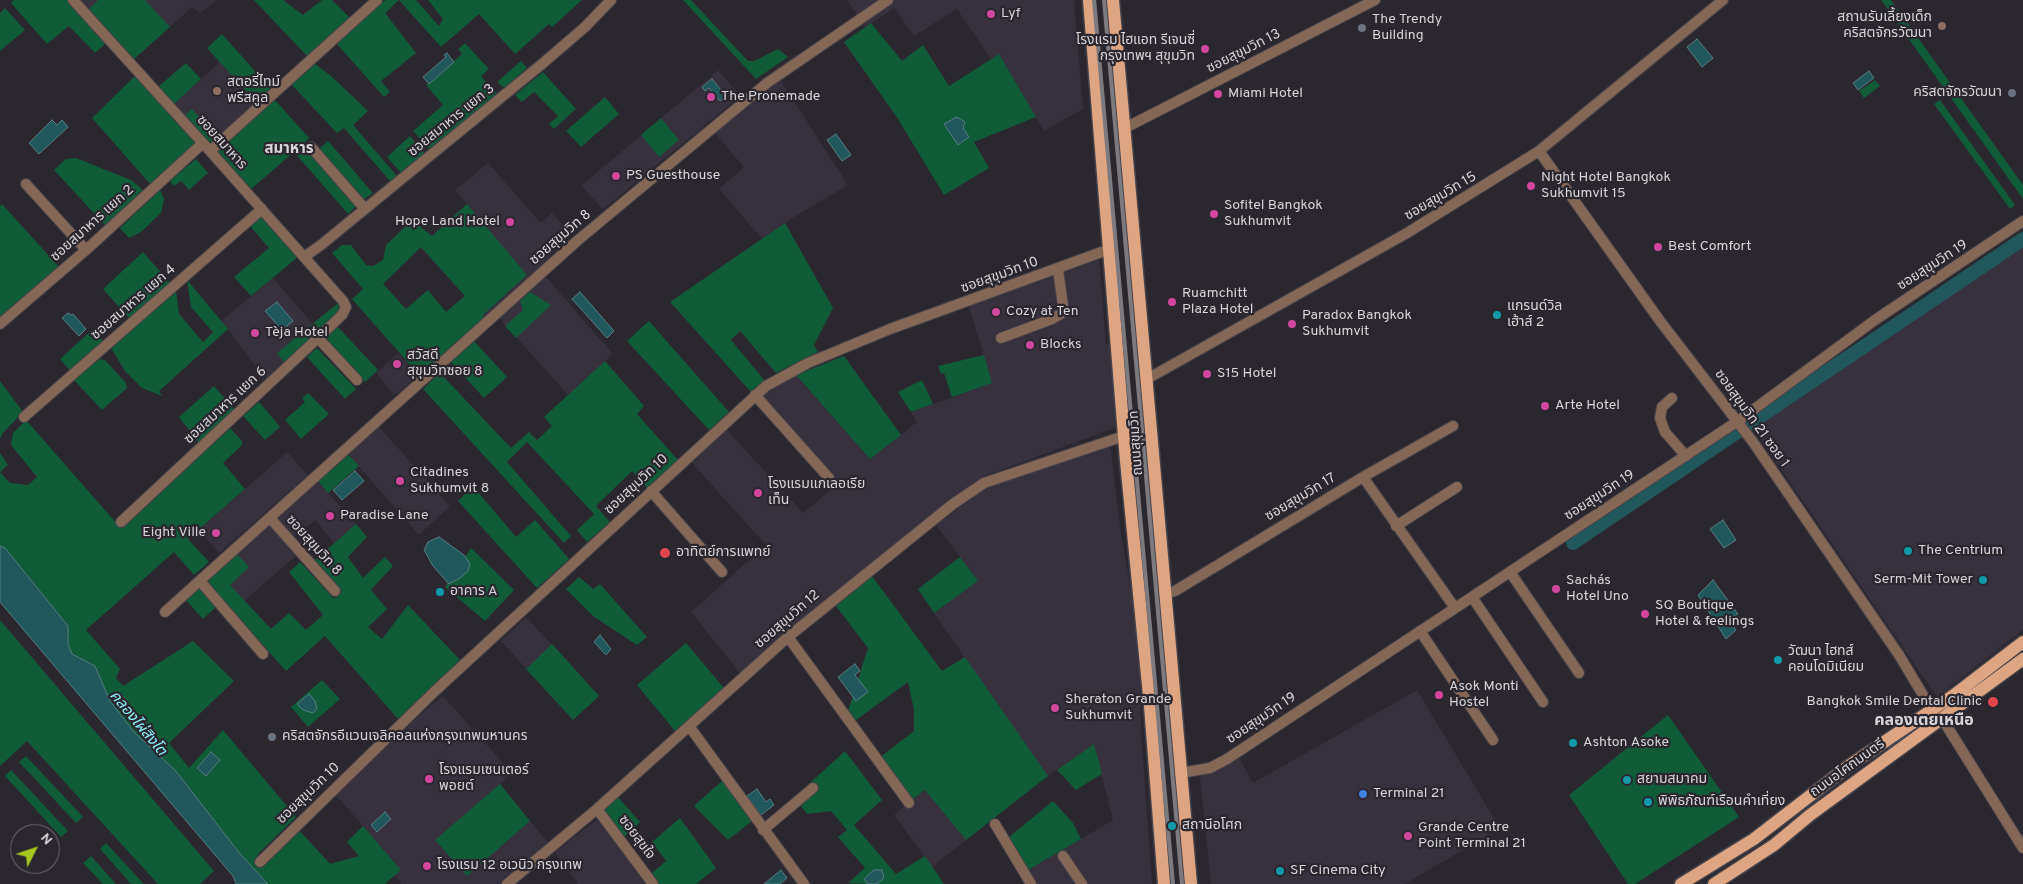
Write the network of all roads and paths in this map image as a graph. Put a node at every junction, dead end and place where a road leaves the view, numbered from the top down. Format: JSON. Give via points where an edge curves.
{"nodes":[{"id":1,"x":74,"y":0,"type":"edge"},
{"id":2,"x":377,"y":0,"type":"edge"},
{"id":3,"x":611,"y":0,"type":"edge"},
{"id":4,"x":888,"y":0,"type":"edge"},
{"id":5,"x":1089,"y":0,"type":"edge"},
{"id":6,"x":1113,"y":0,"type":"edge"},
{"id":7,"x":1375,"y":0,"type":"edge"},
{"id":8,"x":1723,"y":0,"type":"edge"},
{"id":9,"x":1125,"y":128,"type":"junction"},
{"id":10,"x":207,"y":147,"type":"junction"},
{"id":11,"x":311,"y":147,"type":"dead end"},
{"id":12,"x":1539,"y":151,"type":"junction"},
{"id":13,"x":26,"y":184,"type":"dead end"},
{"id":14,"x":262,"y":209,"type":"junction"},
{"id":15,"x":365,"y":209,"type":"junction"},
{"id":16,"x":2023,"y":221,"type":"edge"},
{"id":17,"x":1110,"y":249,"type":"junction"},
{"id":18,"x":86,"y":250,"type":"junction"},
{"id":19,"x":304,"y":257,"type":"junction"},
{"id":20,"x":1058,"y":270,"type":"junction"},
{"id":21,"x":346,"y":307,"type":"joint"},
{"id":22,"x":0,"y":324,"type":"edge"},
{"id":23,"x":318,"y":338,"type":"junction"},
{"id":24,"x":1001,"y":338,"type":"dead end"},
{"id":25,"x":1147,"y":379,"type":"junction"},
{"id":26,"x":357,"y":380,"type":"dead end"},
{"id":27,"x":755,"y":395,"type":"junction"},
{"id":28,"x":1672,"y":398,"type":"dead end"},
{"id":29,"x":24,"y":417,"type":"dead end"},
{"id":30,"x":1740,"y":424,"type":"junction"},
{"id":31,"x":1453,"y":426,"type":"dead end"},
{"id":32,"x":1124,"y":436,"type":"junction"},
{"id":33,"x":1686,"y":456,"type":"junction"},
{"id":34,"x":1363,"y":477,"type":"junction"},
{"id":35,"x":830,"y":478,"type":"dead end"},
{"id":36,"x":1457,"y":488,"type":"dead end"},
{"id":37,"x":651,"y":492,"type":"junction"},
{"id":38,"x":270,"y":518,"type":"junction"},
{"id":39,"x":121,"y":522,"type":"dead end"},
{"id":40,"x":1396,"y":526,"type":"junction"},
{"id":41,"x":722,"y":572,"type":"dead end"},
{"id":42,"x":1510,"y":572,"type":"junction"},
{"id":43,"x":200,"y":581,"type":"junction"},
{"id":44,"x":335,"y":591,"type":"dead end"},
{"id":45,"x":1164,"y":594,"type":"junction"},
{"id":46,"x":1472,"y":597,"type":"junction"},
{"id":47,"x":1455,"y":608,"type":"junction"},
{"id":48,"x":165,"y":612,"type":"dead end"},
{"id":49,"x":1420,"y":631,"type":"junction"},
{"id":50,"x":788,"y":637,"type":"junction"},
{"id":51,"x":2023,"y":642,"type":"edge"},
{"id":52,"x":263,"y":654,"type":"dead end"},
{"id":53,"x":2023,"y":659,"type":"edge"},
{"id":54,"x":1579,"y":672,"type":"dead end"},
{"id":55,"x":1543,"y":702,"type":"dead end"},
{"id":56,"x":1932,"y":710,"type":"junction"},
{"id":57,"x":1943,"y":720,"type":"junction"},
{"id":58,"x":689,"y":726,"type":"junction"},
{"id":59,"x":1493,"y":740,"type":"dead end"},
{"id":60,"x":1180,"y":773,"type":"junction"},
{"id":61,"x":813,"y":788,"type":"dead end"},
{"id":62,"x":908,"y":803,"type":"dead end"},
{"id":63,"x":597,"y":809,"type":"junction"},
{"id":64,"x":995,"y":824,"type":"dead end"},
{"id":65,"x":763,"y":830,"type":"junction"},
{"id":66,"x":2023,"y":848,"type":"edge"},
{"id":67,"x":1064,"y":856,"type":"dead end"},
{"id":68,"x":260,"y":862,"type":"dead end"},
{"id":69,"x":507,"y":884,"type":"edge"},
{"id":70,"x":653,"y":884,"type":"edge"},
{"id":71,"x":804,"y":884,"type":"edge"},
{"id":72,"x":1031,"y":884,"type":"edge"},
{"id":73,"x":1082,"y":884,"type":"edge"},
{"id":74,"x":1164,"y":884,"type":"edge"},
{"id":75,"x":1191,"y":884,"type":"edge"},
{"id":76,"x":1681,"y":884,"type":"edge"},
{"id":77,"x":1714,"y":884,"type":"edge"}],
"edges":[{"from":1,"to":10,"type":"street","name":"ซอยสมาหาร"},
{"from":2,"to":10,"type":"street","name":"ซอยสมาหาร แยก 2"},
{"from":3,"to":15,"type":"street","name":"ซอยสมาหาร แยก 3","via":[[549,59]]},
{"from":4,"to":38,"type":"street","name":"ซอยสุขุมวิท 8","via":[[766,83],[589,231]]},
{"from":5,"to":17,"type":"main road","name":"ถนนสุขุมวิท"},
{"from":6,"to":9,"type":"main road","name":"ถนนสุขุมวิท"},
{"from":7,"to":9,"type":"street","name":"ซอยสุขุมวิท 13"},
{"from":8,"to":12,"type":"street","name":"ซอยสุขุมวิท 15"},
{"from":9,"to":25,"type":"main road","name":"ถนนสุขุมวิท"},
{"from":10,"to":14,"type":"street","name":"ซอยสมาหาร"},
{"from":10,"to":18,"type":"street","name":"ซอยสมาหาร แยก 2"},
{"from":11,"to":15,"type":"street"},
{"from":12,"to":25,"type":"street","name":"ซอยสุขุมวิท 15","via":[[1407,233]]},
{"from":12,"to":30,"type":"street","name":"ซอยสุขุมวิท 21 ซอย 1","via":[[1660,321]]},
{"from":13,"to":18,"type":"street"},
{"from":14,"to":19,"type":"street","name":"ซอยสมาหาร"},
{"from":14,"to":29,"type":"street","name":"ซอยสมาหาร แยก 4"},
{"from":15,"to":19,"type":"street","name":"ซอยสมาหาร แยก 3"},
{"from":16,"to":30,"type":"street","name":"ซอยสุขุมวิท 19","via":[[1875,320]]},
{"from":17,"to":20,"type":"street","name":"ซอยสุขุมวิท 10"},
{"from":17,"to":32,"type":"main road","name":"ถนนสุขุมวิท"},
{"from":18,"to":22,"type":"street","name":"ซอยสมาหาร แยก 2"},
{"from":19,"to":21,"type":"street","name":"ซอยสมาหาร"},
{"from":20,"to":24,"type":"street","via":[[1064,312]]},
{"from":20,"to":27,"type":"street","name":"ซอยสุขุมวิท 10","via":[[890,329],[808,363]]},
{"from":21,"to":23,"type":"street","name":"ซอยสมาหาร แยก 6"},
{"from":23,"to":26,"type":"street"},
{"from":23,"to":39,"type":"street","name":"ซอยสมาหาร แยก 6"},
{"from":25,"to":45,"type":"main road","name":"ถนนสุขุมวิท"},
{"from":27,"to":35,"type":"street"},
{"from":27,"to":37,"type":"street","name":"ซอยสุขุมวิท 10"},
{"from":28,"to":33,"type":"street","via":[[1662,408],[1660,418],[1665,432]]},
{"from":30,"to":33,"type":"street","name":"ซอยสุขุมวิท 19"},
{"from":30,"to":56,"type":"street","name":"ซอยสุขุมวิท 21 ซอย 1","via":[[1899,655]]},
{"from":31,"to":34,"type":"street","name":"ซอยสุขุมวิท 17"},
{"from":32,"to":50,"type":"street","name":"ซอยสุขุมวิท 12","via":[[978,486]]},
{"from":32,"to":74,"type":"main road","name":"ถนนสุขุมวิท"},
{"from":33,"to":42,"type":"street","name":"ซอยสุขุมวิท 19"},
{"from":34,"to":40,"type":"street"},
{"from":34,"to":45,"type":"street","name":"ซอยสุขุมวิท 17","via":[[1175,592]]},
{"from":36,"to":40,"type":"street"},
{"from":37,"to":41,"type":"street"},
{"from":37,"to":68,"type":"street","name":"ซอยสุขุมวิท 10","via":[[435,691]]},
{"from":38,"to":43,"type":"street","name":"ซอยสุขุมวิท 8"},
{"from":38,"to":44,"type":"street","name":"ซอยสุขุมวิท 8"},
{"from":40,"to":47,"type":"street"},
{"from":42,"to":46,"type":"street","name":"ซอยสุขุมวิท 19"},
{"from":42,"to":54,"type":"street"},
{"from":43,"to":48,"type":"street","name":"ซอยสุขุมวิท 8"},
{"from":43,"to":52,"type":"street"},
{"from":45,"to":60,"type":"main road","name":"ถนนสุขุมวิท"},
{"from":46,"to":47,"type":"street","name":"ซอยสุขุมวิท 19"},
{"from":46,"to":55,"type":"street"},
{"from":47,"to":49,"type":"street","name":"ซอยสุขุมวิท 19"},
{"from":49,"to":59,"type":"street"},
{"from":49,"to":60,"type":"street","name":"ซอยสุขุมวิท 19","via":[[1227,759],[1210,768]]},
{"from":50,"to":58,"type":"street","name":"ซอยสุขุมวิท 12"},
{"from":50,"to":62,"type":"street"},
{"from":51,"to":56,"type":"main road","name":"ถนนอโศกมนตรี"},
{"from":53,"to":57,"type":"main road","name":"ถนนอโศกมนตรี"},
{"from":56,"to":76,"type":"main road","name":"ถนนอโศกมนตรี","via":[[1850,765],[1754,839]]},
{"from":57,"to":66,"type":"street"},
{"from":57,"to":77,"type":"main road","name":"ถนนอโศกมนตรี","via":[[1774,845]]},
{"from":58,"to":63,"type":"street","name":"ซอยสุขุมวิท 12"},
{"from":58,"to":65,"type":"street"},
{"from":60,"to":75,"type":"main road","name":"ถนนสุขุมวิท"},
{"from":61,"to":65,"type":"street"},
{"from":63,"to":69,"type":"street","name":"ซอยสุขุมวิท 12"},
{"from":63,"to":70,"type":"street","name":"ซอยสุขใจ"},
{"from":64,"to":72,"type":"street"},
{"from":65,"to":71,"type":"street"},
{"from":67,"to":73,"type":"street"}]}
